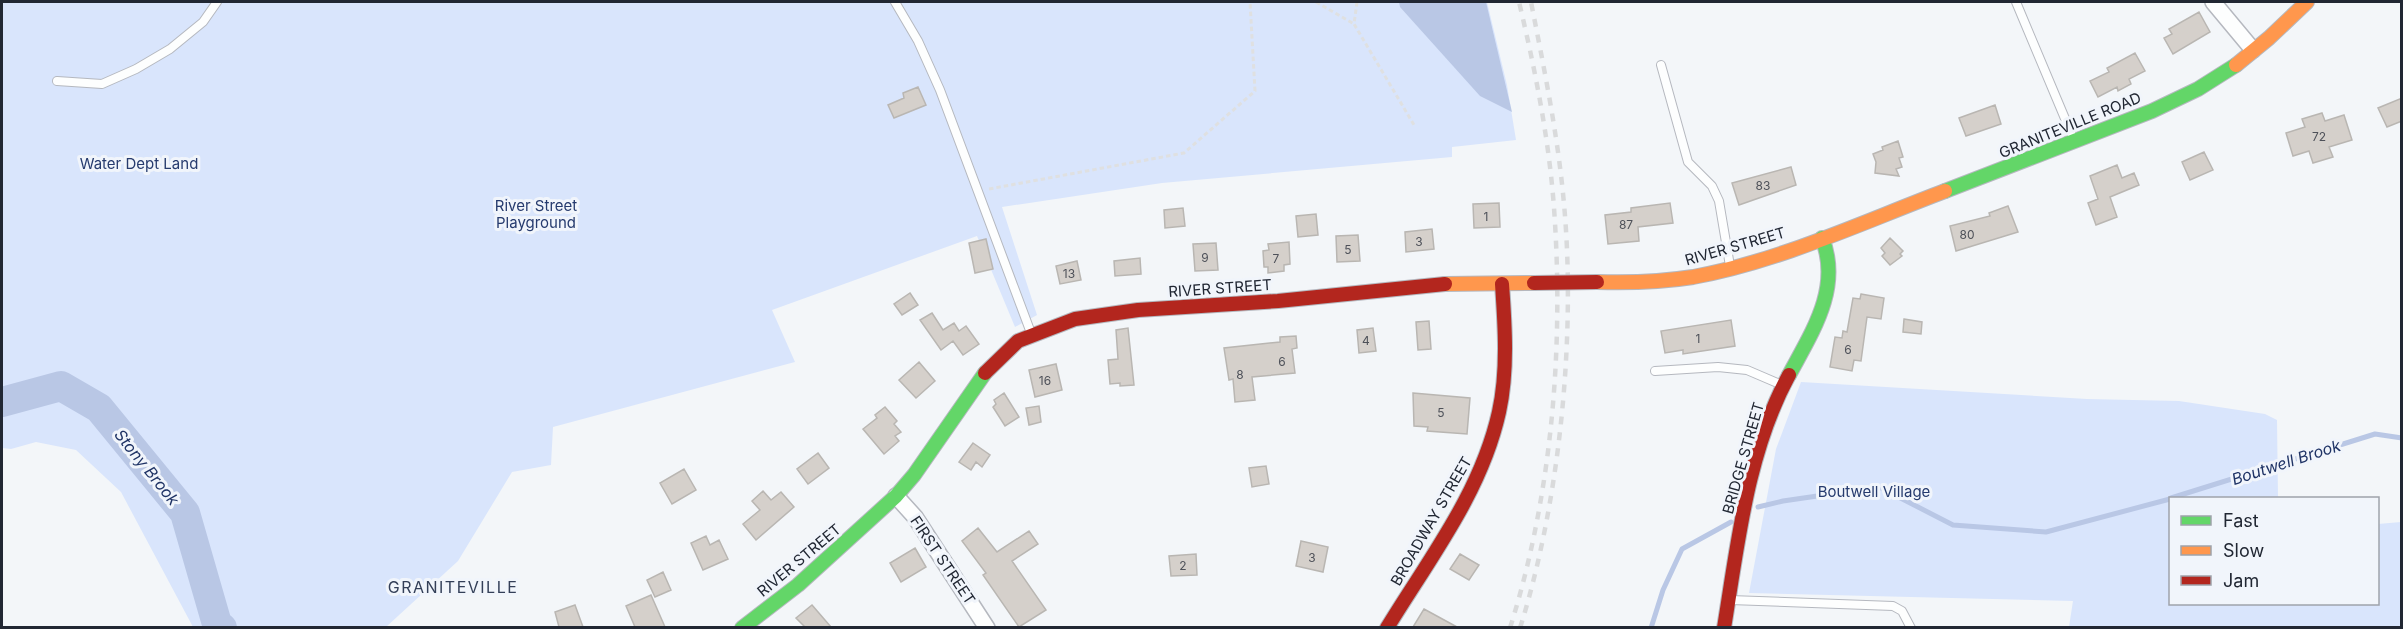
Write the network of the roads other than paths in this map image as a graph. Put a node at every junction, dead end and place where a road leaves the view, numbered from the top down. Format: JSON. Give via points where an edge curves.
{"nodes":[{"id":1,"x":217,"y":2,"type":"edge"},
{"id":2,"x":896,"y":2,"type":"edge"},
{"id":3,"x":2016,"y":2,"type":"edge"},
{"id":4,"x":2213,"y":2,"type":"edge"},
{"id":5,"x":2307,"y":2,"type":"edge"},
{"id":6,"x":2253,"y":50,"type":"junction"},
{"id":7,"x":1661,"y":65,"type":"dead end"},
{"id":8,"x":57,"y":81,"type":"dead end"},
{"id":9,"x":2074,"y":141,"type":"junction"},
{"id":10,"x":1822,"y":238,"type":"junction"},
{"id":11,"x":1731,"y":268,"type":"junction"},
{"id":12,"x":1502,"y":284,"type":"junction"},
{"id":13,"x":1032,"y":335,"type":"junction"},
{"id":14,"x":1654,"y":371,"type":"dead end"},
{"id":15,"x":1783,"y":386,"type":"junction"},
{"id":16,"x":896,"y":496,"type":"junction"},
{"id":17,"x":1729,"y":600,"type":"junction"},
{"id":18,"x":742,"y":627,"type":"edge"},
{"id":19,"x":987,"y":627,"type":"edge"},
{"id":20,"x":1387,"y":627,"type":"edge"},
{"id":21,"x":1725,"y":627,"type":"edge"},
{"id":22,"x":1911,"y":627,"type":"edge"}],
"edges":[{"from":1,"to":8,"type":"lane","via":[[203,22],[170,49],[136,69],[102,84]]},
{"from":2,"to":13,"type":"lane","via":[[940,90]]},
{"from":3,"to":9,"type":"lane"},
{"from":4,"to":6,"type":"street"},
{"from":5,"to":6,"type":"main road","name":"GRANITEVILLE ROAD"},
{"from":6,"to":9,"type":"main road","name":"GRANITEVILLE ROAD","via":[[2197,89]]},
{"from":7,"to":11,"type":"lane","via":[[1689,162],[1712,186],[1719,201]]},
{"from":9,"to":10,"type":"main road","name":"GRANITEVILLE ROAD"},
{"from":10,"to":11,"type":"main road","name":"RIVER STREET"},
{"from":10,"to":15,"type":"main road","name":"BRIDGE STREET","via":[[1830,269],[1824,302]]},
{"from":11,"to":12,"type":"main road","name":"RIVER STREET","bridge":true,"via":[[1657,282]]},
{"from":12,"to":13,"type":"main road","name":"RIVER STREET","via":[[1425,285],[1278,301],[1138,310],[1069,321]]},
{"from":12,"to":20,"type":"main road","name":"BROADWAY STREET","via":[[1504,374],[1490,446],[1471,490]]},
{"from":13,"to":16,"type":"main road","name":"RIVER STREET","via":[[1018,341],[982,376]]},
{"from":14,"to":15,"type":"lane","via":[[1747,370]]},
{"from":15,"to":17,"type":"main road","name":"BRIDGE STREET","via":[[1763,435],[1744,508]]},
{"from":16,"to":18,"type":"main road","name":"RIVER STREET","via":[[798,585]]},
{"from":16,"to":19,"type":"street","name":"FIRST STREET","via":[[915,517]]},
{"from":17,"to":21,"type":"main road","name":"BRIDGE STREET"},
{"from":17,"to":22,"type":"lane","via":[[1893,606],[1902,610]]}]}
